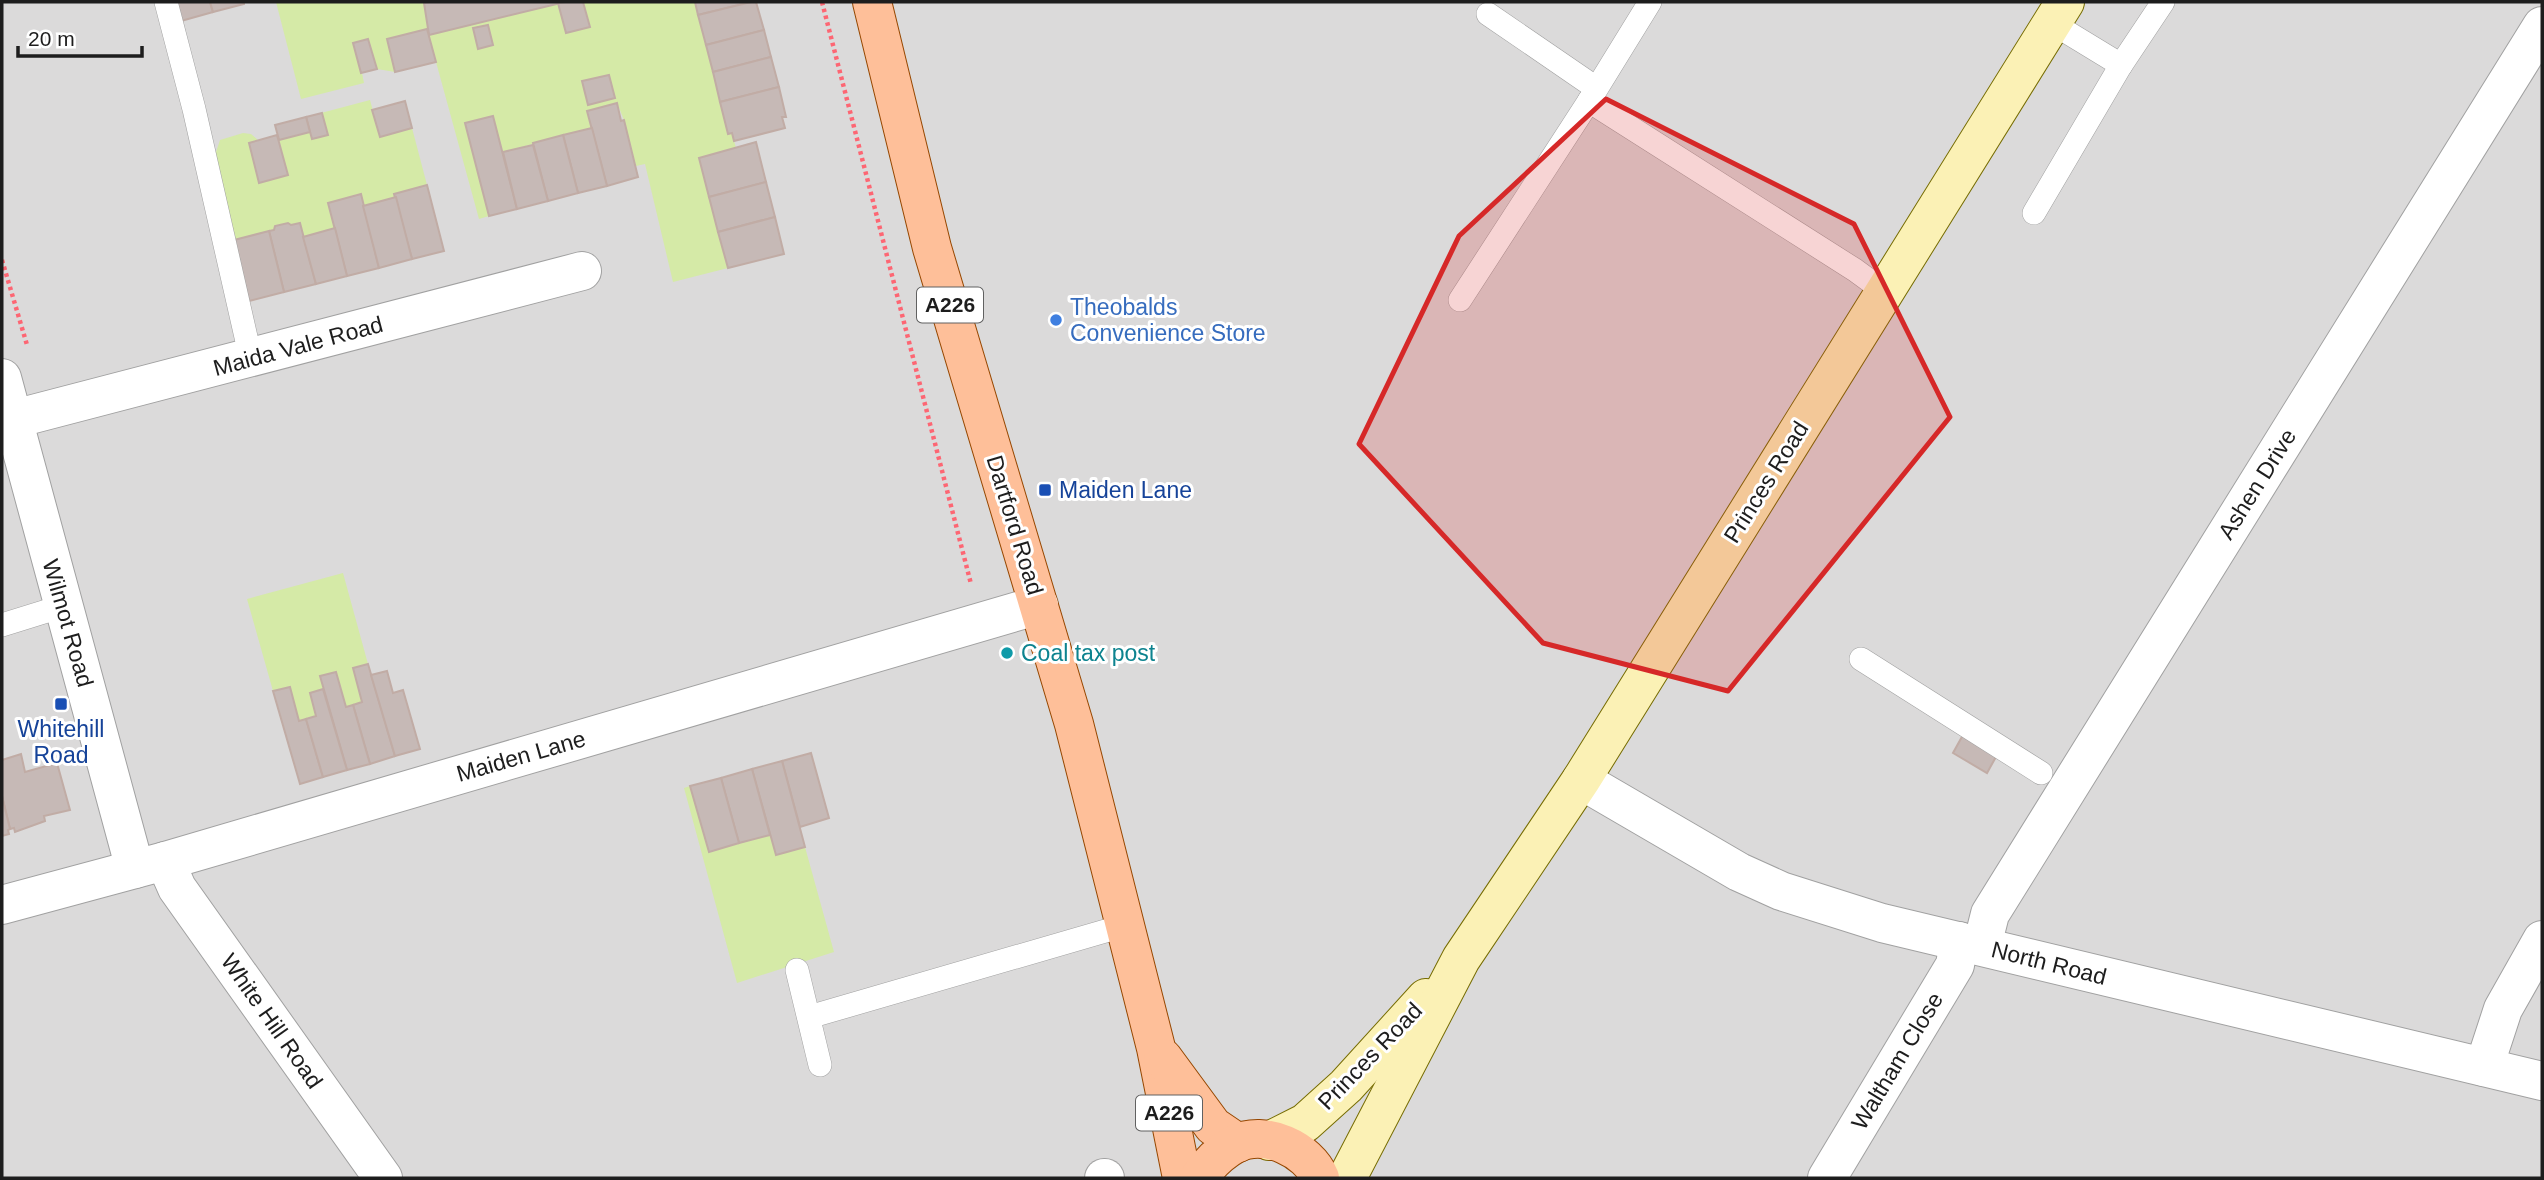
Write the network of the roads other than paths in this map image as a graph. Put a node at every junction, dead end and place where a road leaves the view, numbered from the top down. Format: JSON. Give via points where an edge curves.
{"nodes":[{"id":1,"x":166,"y":2,"type":"edge"},
{"id":2,"x":872,"y":2,"type":"edge"},
{"id":3,"x":1650,"y":2,"type":"edge"},
{"id":4,"x":2163,"y":2,"type":"edge"},
{"id":5,"x":2058,"y":13,"type":"edge"},
{"id":6,"x":1488,"y":14,"type":"dead end"},
{"id":7,"x":2542,"y":26,"type":"edge"},
{"id":8,"x":2121,"y":65,"type":"junction"},
{"id":9,"x":1592,"y":94,"type":"junction"},
{"id":10,"x":2034,"y":213,"type":"dead end"},
{"id":11,"x":582,"y":271,"type":"dead end"},
{"id":12,"x":1885,"y":292,"type":"junction"},
{"id":13,"x":1460,"y":300,"type":"dead end"},
{"id":14,"x":251,"y":359,"type":"junction"},
{"id":15,"x":2,"y":377,"type":"edge"},
{"id":16,"x":14,"y":419,"type":"junction"},
{"id":17,"x":1039,"y":604,"type":"junction"},
{"id":18,"x":63,"y":606,"type":"junction"},
{"id":19,"x":2,"y":625,"type":"edge"},
{"id":20,"x":1861,"y":659,"type":"dead end"},
{"id":21,"x":2041,"y":773,"type":"dead end"},
{"id":22,"x":1581,"y":780,"type":"junction"},
{"id":23,"x":150,"y":865,"type":"junction"},
{"id":24,"x":2,"y":905,"type":"edge"},
{"id":25,"x":1126,"y":925,"type":"junction"},
{"id":26,"x":2542,"y":940,"type":"edge"},
{"id":27,"x":1971,"y":944,"type":"junction"},
{"id":28,"x":1461,"y":959,"type":"junction"},
{"id":29,"x":797,"y":970,"type":"dead end"},
{"id":30,"x":809,"y":1017,"type":"junction"},
{"id":31,"x":1156,"y":1048,"type":"junction"},
{"id":32,"x":820,"y":1065,"type":"dead end"},
{"id":33,"x":2484,"y":1067,"type":"junction"},
{"id":34,"x":2542,"y":1081,"type":"edge"},
{"id":35,"x":1253,"y":1142,"type":"junction"},
{"id":36,"x":383,"y":1178,"type":"edge"},
{"id":37,"x":1182,"y":1178,"type":"edge"},
{"id":38,"x":1199,"y":1178,"type":"edge"},
{"id":39,"x":1320,"y":1178,"type":"edge"},
{"id":40,"x":1347,"y":1178,"type":"edge"},
{"id":41,"x":1827,"y":1178,"type":"edge"}],
"edges":[{"from":1,"to":14,"type":"lane"},
{"from":2,"to":17,"type":"main road","name":"Dartford Road","number":"A226","via":[[933,247]]},
{"from":3,"to":9,"type":"lane"},
{"from":4,"to":8,"type":"lane"},
{"from":5,"to":8,"type":"lane"},
{"from":5,"to":12,"type":"main road","name":"Princes Road"},
{"from":6,"to":9,"type":"lane"},
{"from":7,"to":27,"type":"street","name":"Ashen Drive"},
{"from":8,"to":10,"type":"lane"},
{"from":9,"to":12,"type":"lane"},
{"from":9,"to":13,"type":"lane"},
{"from":11,"to":14,"type":"street","name":"Maida Vale Road"},
{"from":12,"to":22,"type":"main road","name":"Princes Road"},
{"from":14,"to":16,"type":"street","name":"Maida Vale Road"},
{"from":15,"to":16,"type":"street","name":"Wilmot Road"},
{"from":16,"to":18,"type":"street","name":"Wilmot Road"},
{"from":17,"to":23,"type":"street","name":"Maiden Lane"},
{"from":17,"to":25,"type":"main road","name":"Dartford Road","number":"A226"},
{"from":18,"to":19,"type":"lane"},
{"from":18,"to":23,"type":"street","name":"Wilmot Road"},
{"from":20,"to":21,"type":"lane"},
{"from":22,"to":27,"type":"street","name":"North Road","via":[[1739,872],[1781,891],[1882,923]]},
{"from":22,"to":28,"type":"main road","name":"Princes Road"},
{"from":23,"to":24,"type":"street","name":"Maiden Lane"},
{"from":23,"to":36,"type":"street","name":"White Hill Road","via":[[177,888]]},
{"from":25,"to":30,"type":"lane"},
{"from":25,"to":31,"type":"main road","name":"Dartford Road","number":"A226"},
{"from":26,"to":33,"type":"street","via":[[2502,1009]]},
{"from":27,"to":33,"type":"street","name":"North Road"},
{"from":27,"to":41,"type":"street","name":"Waltham Close"},
{"from":28,"to":35,"type":"main road","name":"Princes Road","via":[[1346,1086],[1305,1123]]},
{"from":28,"to":40,"type":"main road","name":"Princes Road"},
{"from":29,"to":30,"type":"lane"},
{"from":30,"to":32,"type":"lane"},
{"from":31,"to":35,"type":"main road","name":"Dartford Road","number":"A226","via":[[1213,1126]]},
{"from":31,"to":37,"type":"main road","name":"Dartford Road","number":"A226"},
{"from":33,"to":34,"type":"street","name":"North Road"},
{"from":35,"to":38,"type":"main road","via":[[1213,1158]]},
{"from":35,"to":39,"type":"main road","name":"Dartford Road","via":[[1281,1143],[1304,1155]]}]}
